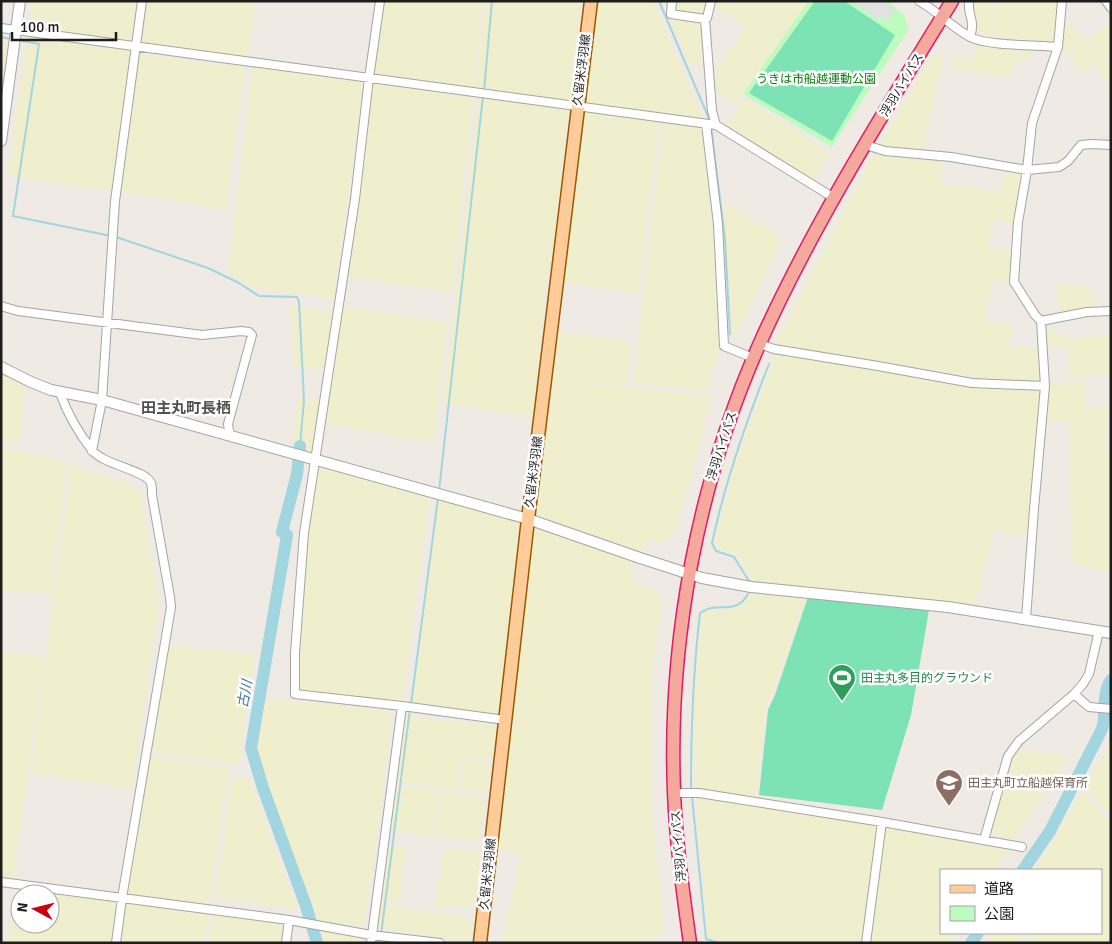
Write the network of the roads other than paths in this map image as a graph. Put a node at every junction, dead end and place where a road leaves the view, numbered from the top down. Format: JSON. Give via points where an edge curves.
{"nodes":[{"id":1,"x":20,"y":1,"type":"edge"},
{"id":2,"x":142,"y":1,"type":"edge"},
{"id":3,"x":380,"y":1,"type":"edge"},
{"id":4,"x":591,"y":1,"type":"edge"},
{"id":5,"x":672,"y":1,"type":"edge"},
{"id":6,"x":711,"y":1,"type":"edge"},
{"id":7,"x":919,"y":1,"type":"edge"},
{"id":8,"x":952,"y":1,"type":"edge"},
{"id":9,"x":970,"y":1,"type":"edge"},
{"id":10,"x":1062,"y":1,"type":"edge"},
{"id":11,"x":1106,"y":1,"type":"edge"},
{"id":12,"x":1111,"y":8,"type":"edge"},
{"id":13,"x":942,"y":16,"type":"junction"},
{"id":14,"x":704,"y":19,"type":"junction"},
{"id":15,"x":1,"y":28,"type":"edge"},
{"id":16,"x":16,"y":30,"type":"junction"},
{"id":17,"x":970,"y":37,"type":"junction"},
{"id":18,"x":137,"y":47,"type":"junction"},
{"id":19,"x":1058,"y":47,"type":"junction"},
{"id":20,"x":369,"y":78,"type":"junction"},
{"id":21,"x":578,"y":106,"type":"junction"},
{"id":22,"x":711,"y":125,"type":"junction"},
{"id":23,"x":1,"y":141,"type":"edge"},
{"id":24,"x":866,"y":145,"type":"junction"},
{"id":25,"x":1111,"y":145,"type":"edge"},
{"id":26,"x":1027,"y":170,"type":"junction"},
{"id":27,"x":834,"y":198,"type":"junction"},
{"id":28,"x":1,"y":306,"type":"edge"},
{"id":29,"x":1111,"y":311,"type":"edge"},
{"id":30,"x":1041,"y":322,"type":"junction"},
{"id":31,"x":108,"y":323,"type":"junction"},
{"id":32,"x":760,"y":344,"type":"junction"},
{"id":33,"x":753,"y":358,"type":"junction"},
{"id":34,"x":1,"y":367,"type":"edge"},
{"id":35,"x":1045,"y":386,"type":"junction"},
{"id":36,"x":60,"y":393,"type":"junction"},
{"id":37,"x":102,"y":400,"type":"junction"},
{"id":38,"x":230,"y":436,"type":"junction"},
{"id":39,"x":92,"y":451,"type":"junction"},
{"id":40,"x":316,"y":460,"type":"junction"},
{"id":41,"x":528,"y":519,"type":"junction"},
{"id":42,"x":690,"y":574,"type":"junction"},
{"id":43,"x":1026,"y":619,"type":"junction"},
{"id":44,"x":1099,"y":631,"type":"junction"},
{"id":45,"x":1111,"y":633,"type":"edge"},
{"id":46,"x":1074,"y":694,"type":"junction"},
{"id":47,"x":402,"y":706,"type":"junction"},
{"id":48,"x":1111,"y":709,"type":"edge"},
{"id":49,"x":505,"y":720,"type":"junction"},
{"id":50,"x":674,"y":793,"type":"junction"},
{"id":51,"x":882,"y":822,"type":"junction"},
{"id":52,"x":984,"y":840,"type":"junction"},
{"id":53,"x":1022,"y":847,"type":"dead end"},
{"id":54,"x":1,"y":882,"type":"edge"},
{"id":55,"x":122,"y":898,"type":"junction"},
{"id":56,"x":289,"y":920,"type":"junction"},
{"id":57,"x":371,"y":939,"type":"edge"},
{"id":58,"x":116,"y":943,"type":"edge"},
{"id":59,"x":286,"y":943,"type":"edge"},
{"id":60,"x":440,"y":943,"type":"edge"},
{"id":61,"x":480,"y":943,"type":"edge"},
{"id":62,"x":690,"y":943,"type":"edge"},
{"id":63,"x":866,"y":943,"type":"edge"}],
"edges":[{"from":1,"to":16,"type":"street"},
{"from":2,"to":18,"type":"street"},
{"from":3,"to":20,"type":"street"},
{"from":4,"to":21,"type":"main road","name":"久留米浮羽線"},
{"from":5,"to":14,"type":"street","via":[[671,14]]},
{"from":6,"to":14,"type":"street"},
{"from":7,"to":13,"type":"street"},
{"from":8,"to":13,"type":"highway","name":"浮羽バイパス"},
{"from":9,"to":17,"type":"street","via":[[974,27]]},
{"from":10,"to":19,"type":"street"},
{"from":11,"to":12,"type":"street"},
{"from":13,"to":17,"type":"street"},
{"from":13,"to":24,"type":"highway","name":"浮羽バイパス"},
{"from":14,"to":22,"type":"street"},
{"from":15,"to":16,"type":"street"},
{"from":16,"to":18,"type":"street"},
{"from":16,"to":23,"type":"street"},
{"from":17,"to":19,"type":"street","via":[[983,42]]},
{"from":18,"to":20,"type":"street"},
{"from":18,"to":31,"type":"street","via":[[115,201]]},
{"from":19,"to":26,"type":"street","via":[[1032,123]]},
{"from":20,"to":21,"type":"street"},
{"from":20,"to":40,"type":"street","via":[[355,199]]},
{"from":21,"to":22,"type":"street"},
{"from":21,"to":41,"type":"main road","name":"久留米浮羽線"},
{"from":22,"to":27,"type":"street"},
{"from":22,"to":33,"type":"street","via":[[724,346]]},
{"from":24,"to":26,"type":"street","via":[[885,151],[951,157]]},
{"from":24,"to":27,"type":"highway","name":"浮羽バイパス"},
{"from":25,"to":26,"type":"street","via":[[1081,145],[1059,167]]},
{"from":26,"to":30,"type":"street","via":[[1018,222],[1014,282]]},
{"from":27,"to":32,"type":"highway","name":"浮羽バイパス","via":[[791,277]]},
{"from":28,"to":31,"type":"street"},
{"from":29,"to":30,"type":"street","via":[[1087,312]]},
{"from":30,"to":35,"type":"street"},
{"from":31,"to":37,"type":"street"},
{"from":31,"to":38,"type":"street","via":[[202,336],[249,332],[252,335],[228,424]]},
{"from":32,"to":33,"type":"highway","name":"浮羽バイパス"},
{"from":32,"to":35,"type":"street","via":[[972,383]]},
{"from":33,"to":42,"type":"highway","name":"浮羽バイパス","via":[[708,491]]},
{"from":34,"to":36,"type":"street"},
{"from":35,"to":43,"type":"street"},
{"from":36,"to":37,"type":"street"},
{"from":36,"to":39,"type":"street","via":[[70,418]]},
{"from":37,"to":38,"type":"street"},
{"from":37,"to":39,"type":"street"},
{"from":38,"to":40,"type":"street"},
{"from":39,"to":55,"type":"street","via":[[107,461],[146,476],[151,483],[171,607]]},
{"from":40,"to":41,"type":"street"},
{"from":40,"to":47,"type":"street","via":[[304,533],[295,694]]},
{"from":41,"to":42,"type":"street"},
{"from":41,"to":49,"type":"main road","name":"久留米浮羽線"},
{"from":42,"to":43,"type":"street","via":[[751,587],[948,607]]},
{"from":42,"to":50,"type":"highway","name":"浮羽バイパス","via":[[680,638],[674,717]]},
{"from":43,"to":44,"type":"street"},
{"from":44,"to":45,"type":"street"},
{"from":44,"to":46,"type":"street","via":[[1089,674]]},
{"from":46,"to":48,"type":"street","via":[[1089,707]]},
{"from":46,"to":52,"type":"street","via":[[1033,727],[1008,756]]},
{"from":47,"to":49,"type":"street"},
{"from":47,"to":57,"type":"street"},
{"from":49,"to":61,"type":"main road","name":"久留米浮羽線"},
{"from":50,"to":51,"type":"street","via":[[699,793]]},
{"from":50,"to":62,"type":"highway","name":"浮羽バイパス"},
{"from":51,"to":52,"type":"street"},
{"from":51,"to":63,"type":"street"},
{"from":52,"to":53,"type":"street"},
{"from":54,"to":55,"type":"street"},
{"from":55,"to":56,"type":"street"},
{"from":55,"to":58,"type":"street"},
{"from":56,"to":57,"type":"street"},
{"from":56,"to":59,"type":"street"},
{"from":57,"to":60,"type":"street"}]}
